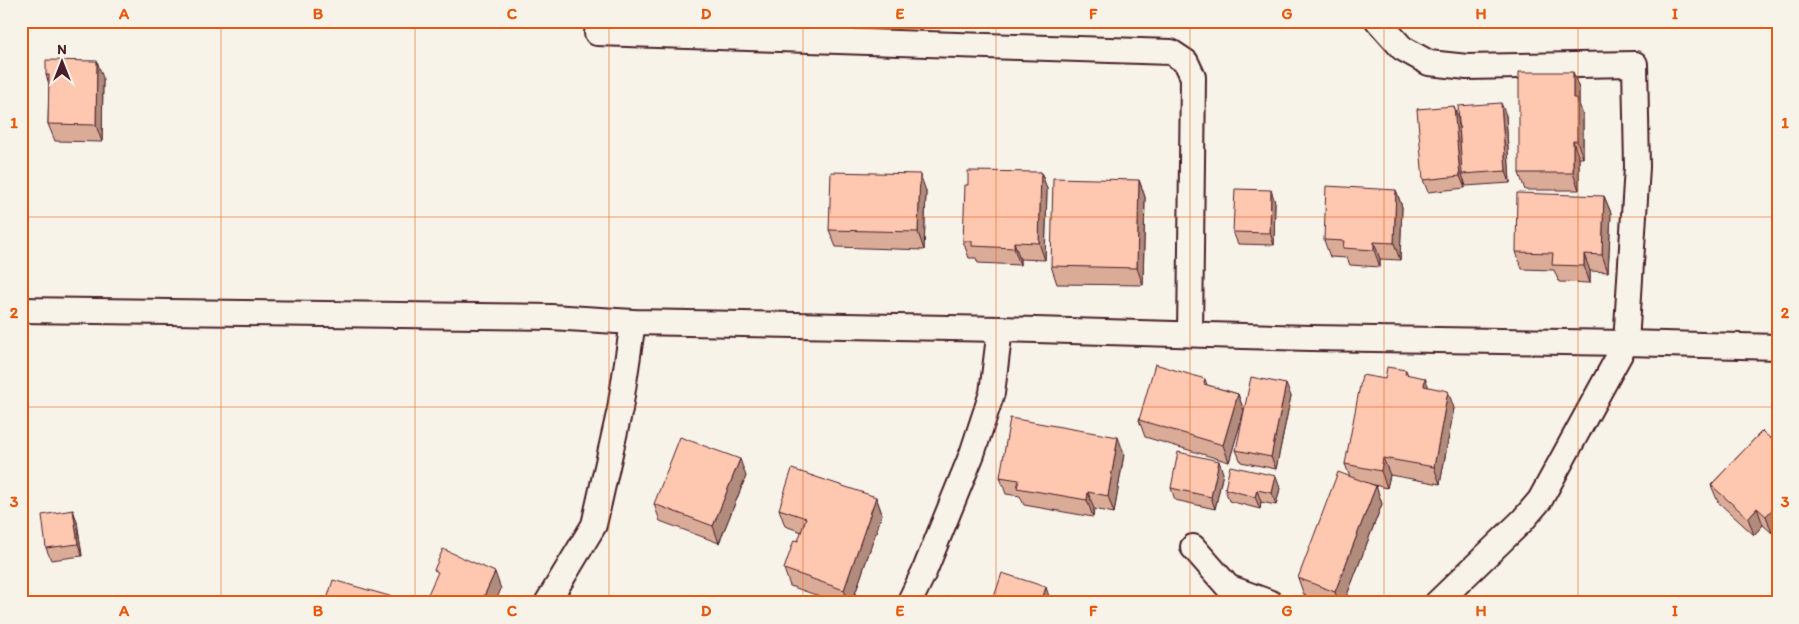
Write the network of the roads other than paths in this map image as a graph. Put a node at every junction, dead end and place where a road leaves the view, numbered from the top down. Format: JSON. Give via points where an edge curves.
{"nodes":[{"id":1,"x":1378,"y":21,"type":"edge"},
{"id":2,"x":597,"y":33,"type":"dead end"},
{"id":3,"x":21,"y":310,"type":"edge"},
{"id":4,"x":633,"y":322,"type":"junction"},
{"id":5,"x":1000,"y":329,"type":"junction"},
{"id":6,"x":1190,"y":334,"type":"junction"},
{"id":7,"x":1626,"y":343,"type":"junction"},
{"id":8,"x":1778,"y":347,"type":"edge"},
{"id":9,"x":1192,"y":547,"type":"dead end"},
{"id":10,"x":547,"y":603,"type":"edge"},
{"id":11,"x":909,"y":603,"type":"edge"},
{"id":12,"x":1271,"y":603,"type":"edge"},
{"id":13,"x":1437,"y":603,"type":"edge"}],
"edges":[{"from":1,"to":7,"type":"street","via":[[1402,48],[1429,63],[1466,67],[1635,64],[1637,167]]},
{"from":2,"to":6,"type":"street","via":[[1171,52],[1186,62],[1193,77]]},
{"from":3,"to":4,"type":"street","via":[[551,317]]},
{"from":4,"to":5,"type":"street"},
{"from":4,"to":10,"type":"street","via":[[620,409],[594,525]]},
{"from":5,"to":6,"type":"street"},
{"from":5,"to":11,"type":"street","via":[[992,393],[972,454]]},
{"from":6,"to":7,"type":"street"},
{"from":7,"to":8,"type":"street"},
{"from":7,"to":13,"type":"street","via":[[1540,500]]},
{"from":9,"to":12,"type":"street","via":[[1228,587]]}]}
